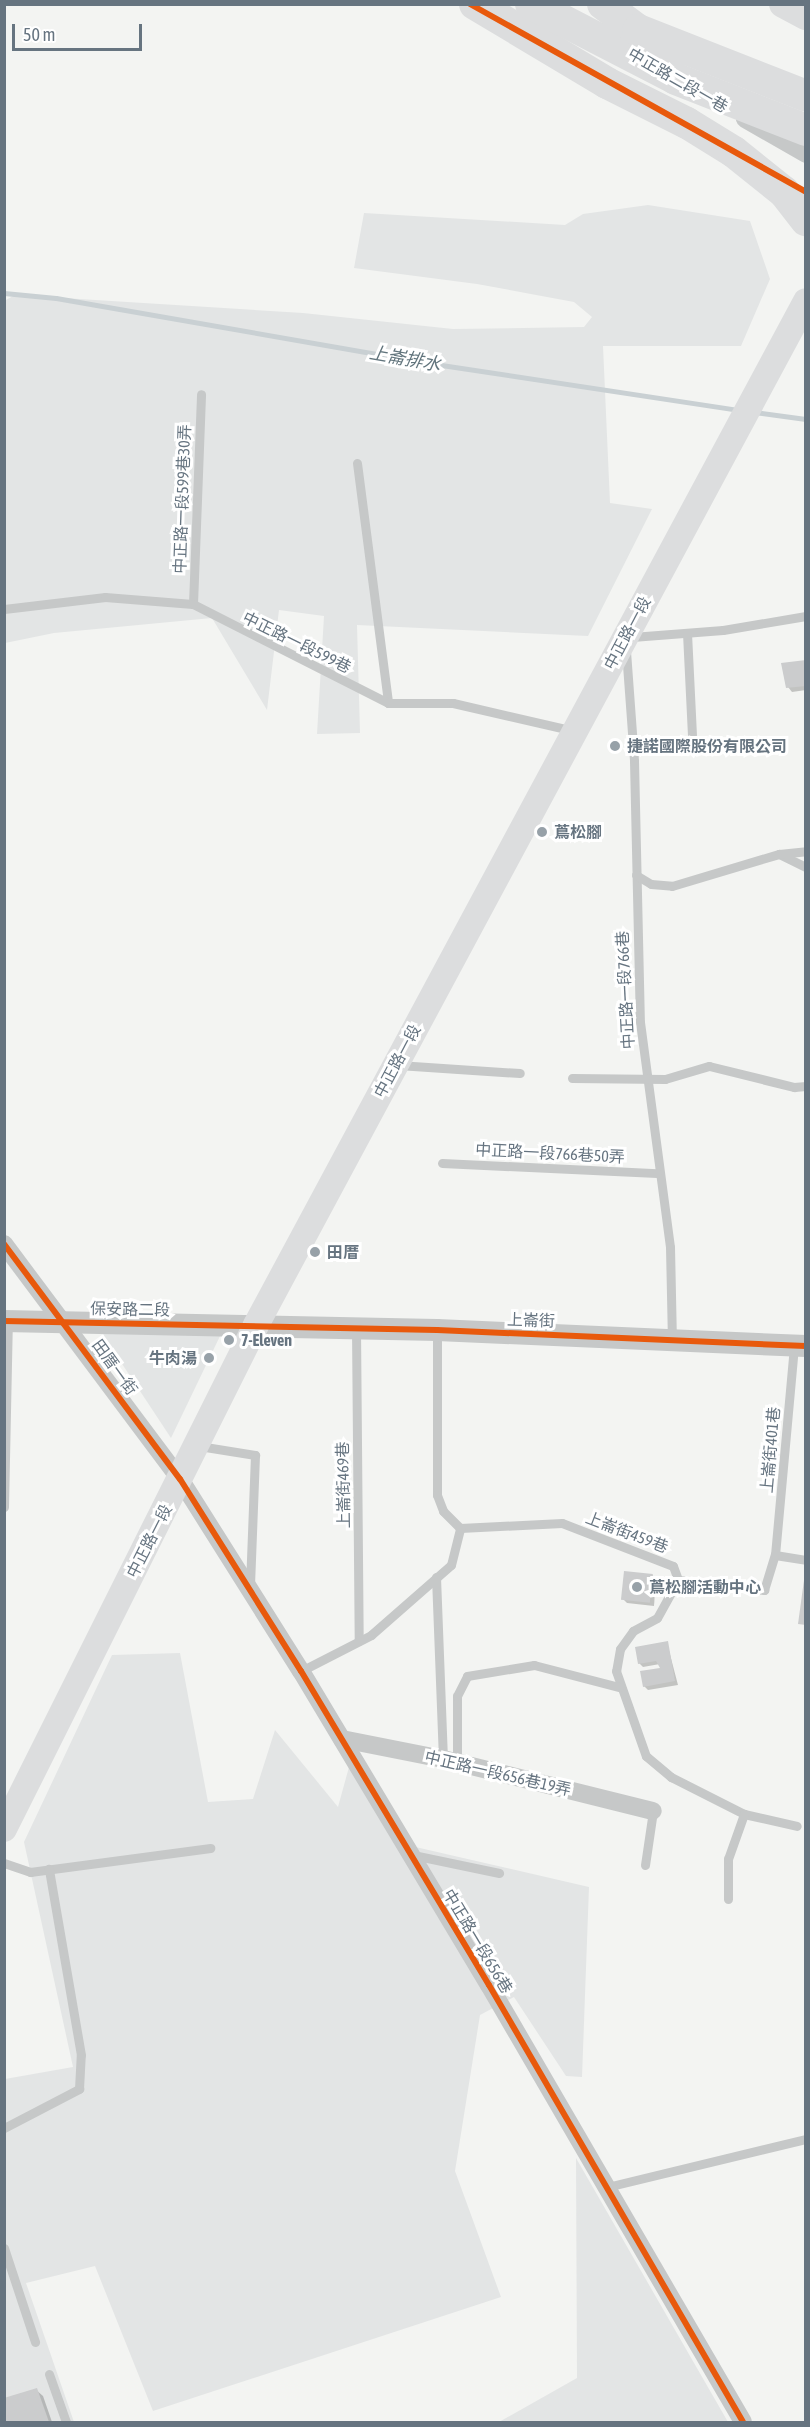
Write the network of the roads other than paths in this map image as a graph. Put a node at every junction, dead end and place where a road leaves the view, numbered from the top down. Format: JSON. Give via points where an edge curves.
{"nodes":[{"id":1,"x":470,"y":4,"type":"edge"},
{"id":2,"x":475,"y":4,"type":"edge"},
{"id":3,"x":531,"y":4,"type":"edge"},
{"id":4,"x":552,"y":4,"type":"edge"},
{"id":5,"x":603,"y":4,"type":"edge"},
{"id":6,"x":783,"y":4,"type":"edge"},
{"id":7,"x":806,"y":16,"type":"edge"},
{"id":8,"x":806,"y":96,"type":"edge"},
{"id":9,"x":806,"y":130,"type":"edge"},
{"id":10,"x":806,"y":154,"type":"edge"},
{"id":11,"x":806,"y":192,"type":"edge"},
{"id":12,"x":806,"y":220,"type":"edge"},
{"id":13,"x":806,"y":301,"type":"edge"},
{"id":14,"x":201,"y":394,"type":"dead end"},
{"id":15,"x":357,"y":463,"type":"dead end"},
{"id":16,"x":193,"y":604,"type":"junction"},
{"id":17,"x":4,"y":609,"type":"edge"},
{"id":18,"x":806,"y":616,"type":"edge"},
{"id":19,"x":687,"y":633,"type":"junction"},
{"id":20,"x":625,"y":638,"type":"junction"},
{"id":21,"x":388,"y":704,"type":"junction"},
{"id":22,"x":575,"y":731,"type":"junction"},
{"id":23,"x":692,"y":735,"type":"dead end"},
{"id":24,"x":806,"y":851,"type":"edge"},
{"id":25,"x":778,"y":854,"type":"junction"},
{"id":26,"x":806,"y":867,"type":"edge"},
{"id":27,"x":636,"y":875,"type":"junction"},
{"id":28,"x":396,"y":1064,"type":"junction"},
{"id":29,"x":520,"y":1073,"type":"dead end"},
{"id":30,"x":572,"y":1078,"type":"dead end"},
{"id":31,"x":644,"y":1080,"type":"junction"},
{"id":32,"x":806,"y":1086,"type":"edge"},
{"id":33,"x":442,"y":1163,"type":"dead end"},
{"id":34,"x":657,"y":1173,"type":"junction"},
{"id":35,"x":4,"y":1244,"type":"edge"},
{"id":36,"x":6,"y":1321,"type":"edge"},
{"id":37,"x":65,"y":1321,"type":"junction"},
{"id":38,"x":256,"y":1325,"type":"junction"},
{"id":39,"x":356,"y":1328,"type":"junction"},
{"id":40,"x":437,"y":1330,"type":"junction"},
{"id":41,"x":672,"y":1339,"type":"junction"},
{"id":42,"x":800,"y":1347,"type":"edge"},
{"id":43,"x":197,"y":1445,"type":"junction"},
{"id":44,"x":180,"y":1479,"type":"junction"},
{"id":45,"x":4,"y":1508,"type":"edge"},
{"id":46,"x":460,"y":1528,"type":"junction"},
{"id":47,"x":775,"y":1555,"type":"junction"},
{"id":48,"x":806,"y":1560,"type":"edge"},
{"id":49,"x":436,"y":1576,"type":"junction"},
{"id":50,"x":678,"y":1580,"type":"junction"},
{"id":51,"x":250,"y":1589,"type":"junction"},
{"id":52,"x":359,"y":1641,"type":"junction"},
{"id":53,"x":301,"y":1671,"type":"junction"},
{"id":54,"x":619,"y":1687,"type":"junction"},
{"id":55,"x":342,"y":1739,"type":"junction"},
{"id":56,"x":450,"y":1761,"type":"junction"},
{"id":57,"x":653,"y":1811,"type":"joint"},
{"id":58,"x":744,"y":1814,"type":"junction"},
{"id":59,"x":797,"y":1826,"type":"dead end"},
{"id":60,"x":4,"y":1829,"type":"edge"},
{"id":61,"x":210,"y":1848,"type":"dead end"},
{"id":62,"x":411,"y":1854,"type":"junction"},
{"id":63,"x":4,"y":1863,"type":"edge"},
{"id":64,"x":645,"y":1865,"type":"dead end"},
{"id":65,"x":49,"y":1869,"type":"junction"},
{"id":66,"x":499,"y":1873,"type":"dead end"},
{"id":67,"x":728,"y":1899,"type":"dead end"},
{"id":68,"x":4,"y":2128,"type":"edge"},
{"id":69,"x":806,"y":2139,"type":"edge"},
{"id":70,"x":607,"y":2187,"type":"junction"},
{"id":71,"x":4,"y":2248,"type":"edge"},
{"id":72,"x":35,"y":2342,"type":"dead end"},
{"id":73,"x":49,"y":2374,"type":"dead end"},
{"id":74,"x":66,"y":2422,"type":"edge"},
{"id":75,"x":743,"y":2422,"type":"edge"}],
"edges":[{"from":1,"to":11,"type":"street"},
{"from":2,"to":12,"type":"highway","via":[[607,83],[687,123],[734,152],[783,192]]},
{"from":3,"to":9,"type":"highway","via":[[676,79]]},
{"from":4,"to":10,"type":"street","name":"中正路二段一巷"},
{"from":5,"to":8,"type":"highway","via":[[638,30]]},
{"from":6,"to":7,"type":"highway"},
{"from":13,"to":20,"type":"main road","name":"中正路一段"},
{"from":14,"to":16,"type":"lane","name":"中正路一段599巷30弄"},
{"from":15,"to":21,"type":"lane"},
{"from":16,"to":17,"type":"lane","name":"中正路一段599巷","via":[[105,597]]},
{"from":16,"to":21,"type":"lane","name":"中正路一段599巷"},
{"from":18,"to":19,"type":"lane"},
{"from":19,"to":20,"type":"lane","via":[[652,632]]},
{"from":19,"to":23,"type":"lane"},
{"from":20,"to":22,"type":"main road","name":"中正路一段"},
{"from":20,"to":27,"type":"lane","name":"中正路一段766巷","via":[[634,761]]},
{"from":21,"to":22,"type":"lane","name":"中正路一段599巷","via":[[453,703]]},
{"from":22,"to":28,"type":"main road","name":"中正路一段"},
{"from":24,"to":25,"type":"lane"},
{"from":25,"to":26,"type":"lane"},
{"from":25,"to":27,"type":"lane","via":[[672,886],[651,884]]},
{"from":27,"to":31,"type":"lane","name":"中正路一段766巷"},
{"from":28,"to":29,"type":"lane"},
{"from":28,"to":38,"type":"main road","name":"中正路一段"},
{"from":30,"to":31,"type":"lane"},
{"from":31,"to":32,"type":"lane","via":[[665,1079],[708,1066],[794,1087]]},
{"from":31,"to":34,"type":"lane","name":"中正路一段766巷"},
{"from":33,"to":34,"type":"lane","name":"中正路一段766巷50弄"},
{"from":34,"to":41,"type":"lane","name":"中正路一段766巷","via":[[670,1247]]},
{"from":35,"to":37,"type":"street","name":"田厝一街"},
{"from":36,"to":37,"type":"street","name":"保安路二段"},
{"from":36,"to":45,"type":"lane"},
{"from":37,"to":38,"type":"street","name":"保安路二段"},
{"from":37,"to":44,"type":"street","name":"田厝一街"},
{"from":38,"to":39,"type":"street","name":"上崙街"},
{"from":38,"to":43,"type":"main road","name":"中正路一段"},
{"from":39,"to":40,"type":"street","name":"上崙街"},
{"from":39,"to":52,"type":"lane","name":"上崙街469巷"},
{"from":40,"to":41,"type":"street","name":"上崙街"},
{"from":40,"to":46,"type":"lane","via":[[437,1495],[443,1511]]},
{"from":41,"to":42,"type":"street","name":"上崙街"},
{"from":42,"to":47,"type":"lane","name":"上崙街401巷"},
{"from":43,"to":44,"type":"main road","name":"中正路一段"},
{"from":43,"to":51,"type":"lane","via":[[255,1455]]},
{"from":44,"to":51,"type":"street","name":"中正路一段656巷"},
{"from":44,"to":60,"type":"main road","name":"中正路一段"},
{"from":46,"to":49,"type":"lane","via":[[451,1565]]},
{"from":46,"to":50,"type":"lane","name":"上崙街459巷","via":[[562,1523],[673,1566]]},
{"from":47,"to":48,"type":"lane"},
{"from":47,"to":50,"type":"lane","name":"上崙街401巷","via":[[764,1590]]},
{"from":49,"to":52,"type":"lane"},
{"from":49,"to":56,"type":"lane"},
{"from":50,"to":54,"type":"lane","via":[[657,1618],[633,1631],[621,1649],[616,1671]]},
{"from":51,"to":53,"type":"street","name":"中正路一段656巷"},
{"from":52,"to":53,"type":"lane"},
{"from":53,"to":55,"type":"street","name":"中正路一段656巷"},
{"from":54,"to":56,"type":"lane","via":[[534,1665],[467,1676],[457,1696]]},
{"from":54,"to":58,"type":"lane","via":[[646,1756],[670,1777]]},
{"from":55,"to":56,"type":"street","name":"中正路一段656巷19弄"},
{"from":55,"to":62,"type":"street","name":"中正路一段656巷"},
{"from":56,"to":57,"type":"street","name":"中正路一段656巷19弄"},
{"from":57,"to":64,"type":"lane"},
{"from":58,"to":59,"type":"lane"},
{"from":58,"to":67,"type":"lane","via":[[728,1859]]},
{"from":61,"to":65,"type":"lane"},
{"from":62,"to":66,"type":"lane"},
{"from":62,"to":70,"type":"street","name":"中正路一段656巷"},
{"from":63,"to":65,"type":"lane","via":[[30,1872]]},
{"from":65,"to":68,"type":"lane","via":[[81,2055],[79,2089]]},
{"from":69,"to":70,"type":"lane"},
{"from":70,"to":75,"type":"street","name":"中正路一段656巷"},
{"from":71,"to":72,"type":"lane"},
{"from":73,"to":74,"type":"lane"}]}
